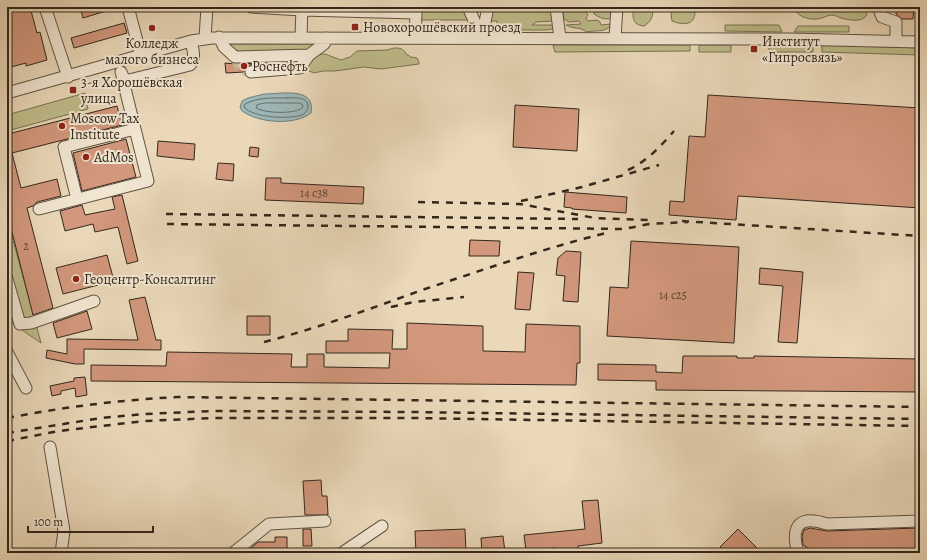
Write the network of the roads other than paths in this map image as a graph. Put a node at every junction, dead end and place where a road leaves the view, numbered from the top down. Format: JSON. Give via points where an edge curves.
{"nodes":[{"id":1,"x":45,"y":7,"type":"edge"},
{"id":2,"x":128,"y":7,"type":"edge"},
{"id":3,"x":207,"y":7,"type":"edge"},
{"id":4,"x":251,"y":7,"type":"edge"},
{"id":5,"x":468,"y":7,"type":"edge"},
{"id":6,"x":488,"y":7,"type":"edge"},
{"id":7,"x":556,"y":7,"type":"edge"},
{"id":8,"x":617,"y":7,"type":"edge"},
{"id":9,"x":880,"y":7,"type":"edge"},
{"id":10,"x":302,"y":8,"type":"edge"},
{"id":11,"x":416,"y":10,"type":"edge"},
{"id":12,"x":218,"y":37,"type":"junction"},
{"id":13,"x":301,"y":37,"type":"junction"},
{"id":14,"x":205,"y":38,"type":"junction"},
{"id":15,"x":327,"y":38,"type":"junction"},
{"id":16,"x":415,"y":38,"type":"junction"},
{"id":17,"x":482,"y":38,"type":"junction"},
{"id":18,"x":560,"y":38,"type":"junction"},
{"id":19,"x":616,"y":38,"type":"junction"},
{"id":20,"x":896,"y":41,"type":"junction"},
{"id":21,"x":191,"y":42,"type":"junction"},
{"id":22,"x":920,"y":42,"type":"edge"},
{"id":23,"x":309,"y":55,"type":"junction"},
{"id":24,"x":141,"y":56,"type":"junction"},
{"id":25,"x":118,"y":63,"type":"junction"},
{"id":26,"x":251,"y":72,"type":"tunnel mouth"},
{"id":27,"x":122,"y":76,"type":"junction"},
{"id":28,"x":68,"y":77,"type":"junction"},
{"id":29,"x":7,"y":93,"type":"edge"},
{"id":30,"x":135,"y":129,"type":"junction"},
{"id":31,"x":77,"y":199,"type":"junction"},
{"id":32,"x":40,"y":209,"type":"dead end"},
{"id":33,"x":7,"y":279,"type":"edge"},
{"id":34,"x":94,"y":301,"type":"dead end"},
{"id":35,"x":7,"y":352,"type":"edge"},
{"id":36,"x":26,"y":388,"type":"dead end"},
{"id":37,"x":50,"y":447,"type":"dead end"},
{"id":38,"x":325,"y":521,"type":"dead end"},
{"id":39,"x":918,"y":522,"type":"edge"},
{"id":40,"x":382,"y":526,"type":"dead end"},
{"id":41,"x":61,"y":553,"type":"edge"},
{"id":42,"x":233,"y":553,"type":"edge"},
{"id":43,"x":342,"y":553,"type":"edge"},
{"id":44,"x":798,"y":553,"type":"edge"}],
"edges":[{"from":1,"to":28,"type":"street"},
{"from":2,"to":24,"type":"street"},
{"from":3,"to":14,"type":"street"},
{"from":4,"to":10,"type":"street"},
{"from":5,"to":17,"type":"street"},
{"from":6,"to":17,"type":"street"},
{"from":7,"to":18,"type":"street"},
{"from":8,"to":19,"type":"street"},
{"from":9,"to":20,"type":"street","via":[[882,17],[896,22]]},
{"from":10,"to":11,"type":"street"},
{"from":10,"to":13,"type":"street"},
{"from":11,"to":16,"type":"street"},
{"from":12,"to":13,"type":"street"},
{"from":12,"to":14,"type":"street"},
{"from":12,"to":23,"type":"street","via":[[235,57]]},
{"from":13,"to":15,"type":"street"},
{"from":14,"to":21,"type":"street"},
{"from":15,"to":16,"type":"street"},
{"from":15,"to":23,"type":"street","via":[[324,44]]},
{"from":16,"to":17,"type":"street"},
{"from":17,"to":18,"type":"street"},
{"from":18,"to":19,"type":"street"},
{"from":19,"to":20,"type":"street"},
{"from":20,"to":22,"type":"street"},
{"from":21,"to":24,"type":"street"},
{"from":21,"to":27,"type":"street","via":[[194,61],[190,66],[129,80]]},
{"from":23,"to":26,"type":"street","via":[[300,68]]},
{"from":24,"to":25,"type":"street"},
{"from":25,"to":27,"type":"street"},
{"from":25,"to":28,"type":"street"},
{"from":27,"to":30,"type":"street"},
{"from":28,"to":29,"type":"street"},
{"from":30,"to":31,"type":"street","via":[[64,147]]},
{"from":30,"to":31,"type":"street","via":[[148,181]]},
{"from":31,"to":32,"type":"street"},
{"from":33,"to":34,"type":"street","via":[[20,324],[31,323]]},
{"from":35,"to":36,"type":"street"},
{"from":37,"to":41,"type":"street","via":[[64,531]]},
{"from":38,"to":42,"type":"street","via":[[269,524]]},
{"from":39,"to":44,"type":"street","via":[[802,522],[796,528],[795,542]]},
{"from":40,"to":43,"type":"street"}]}
